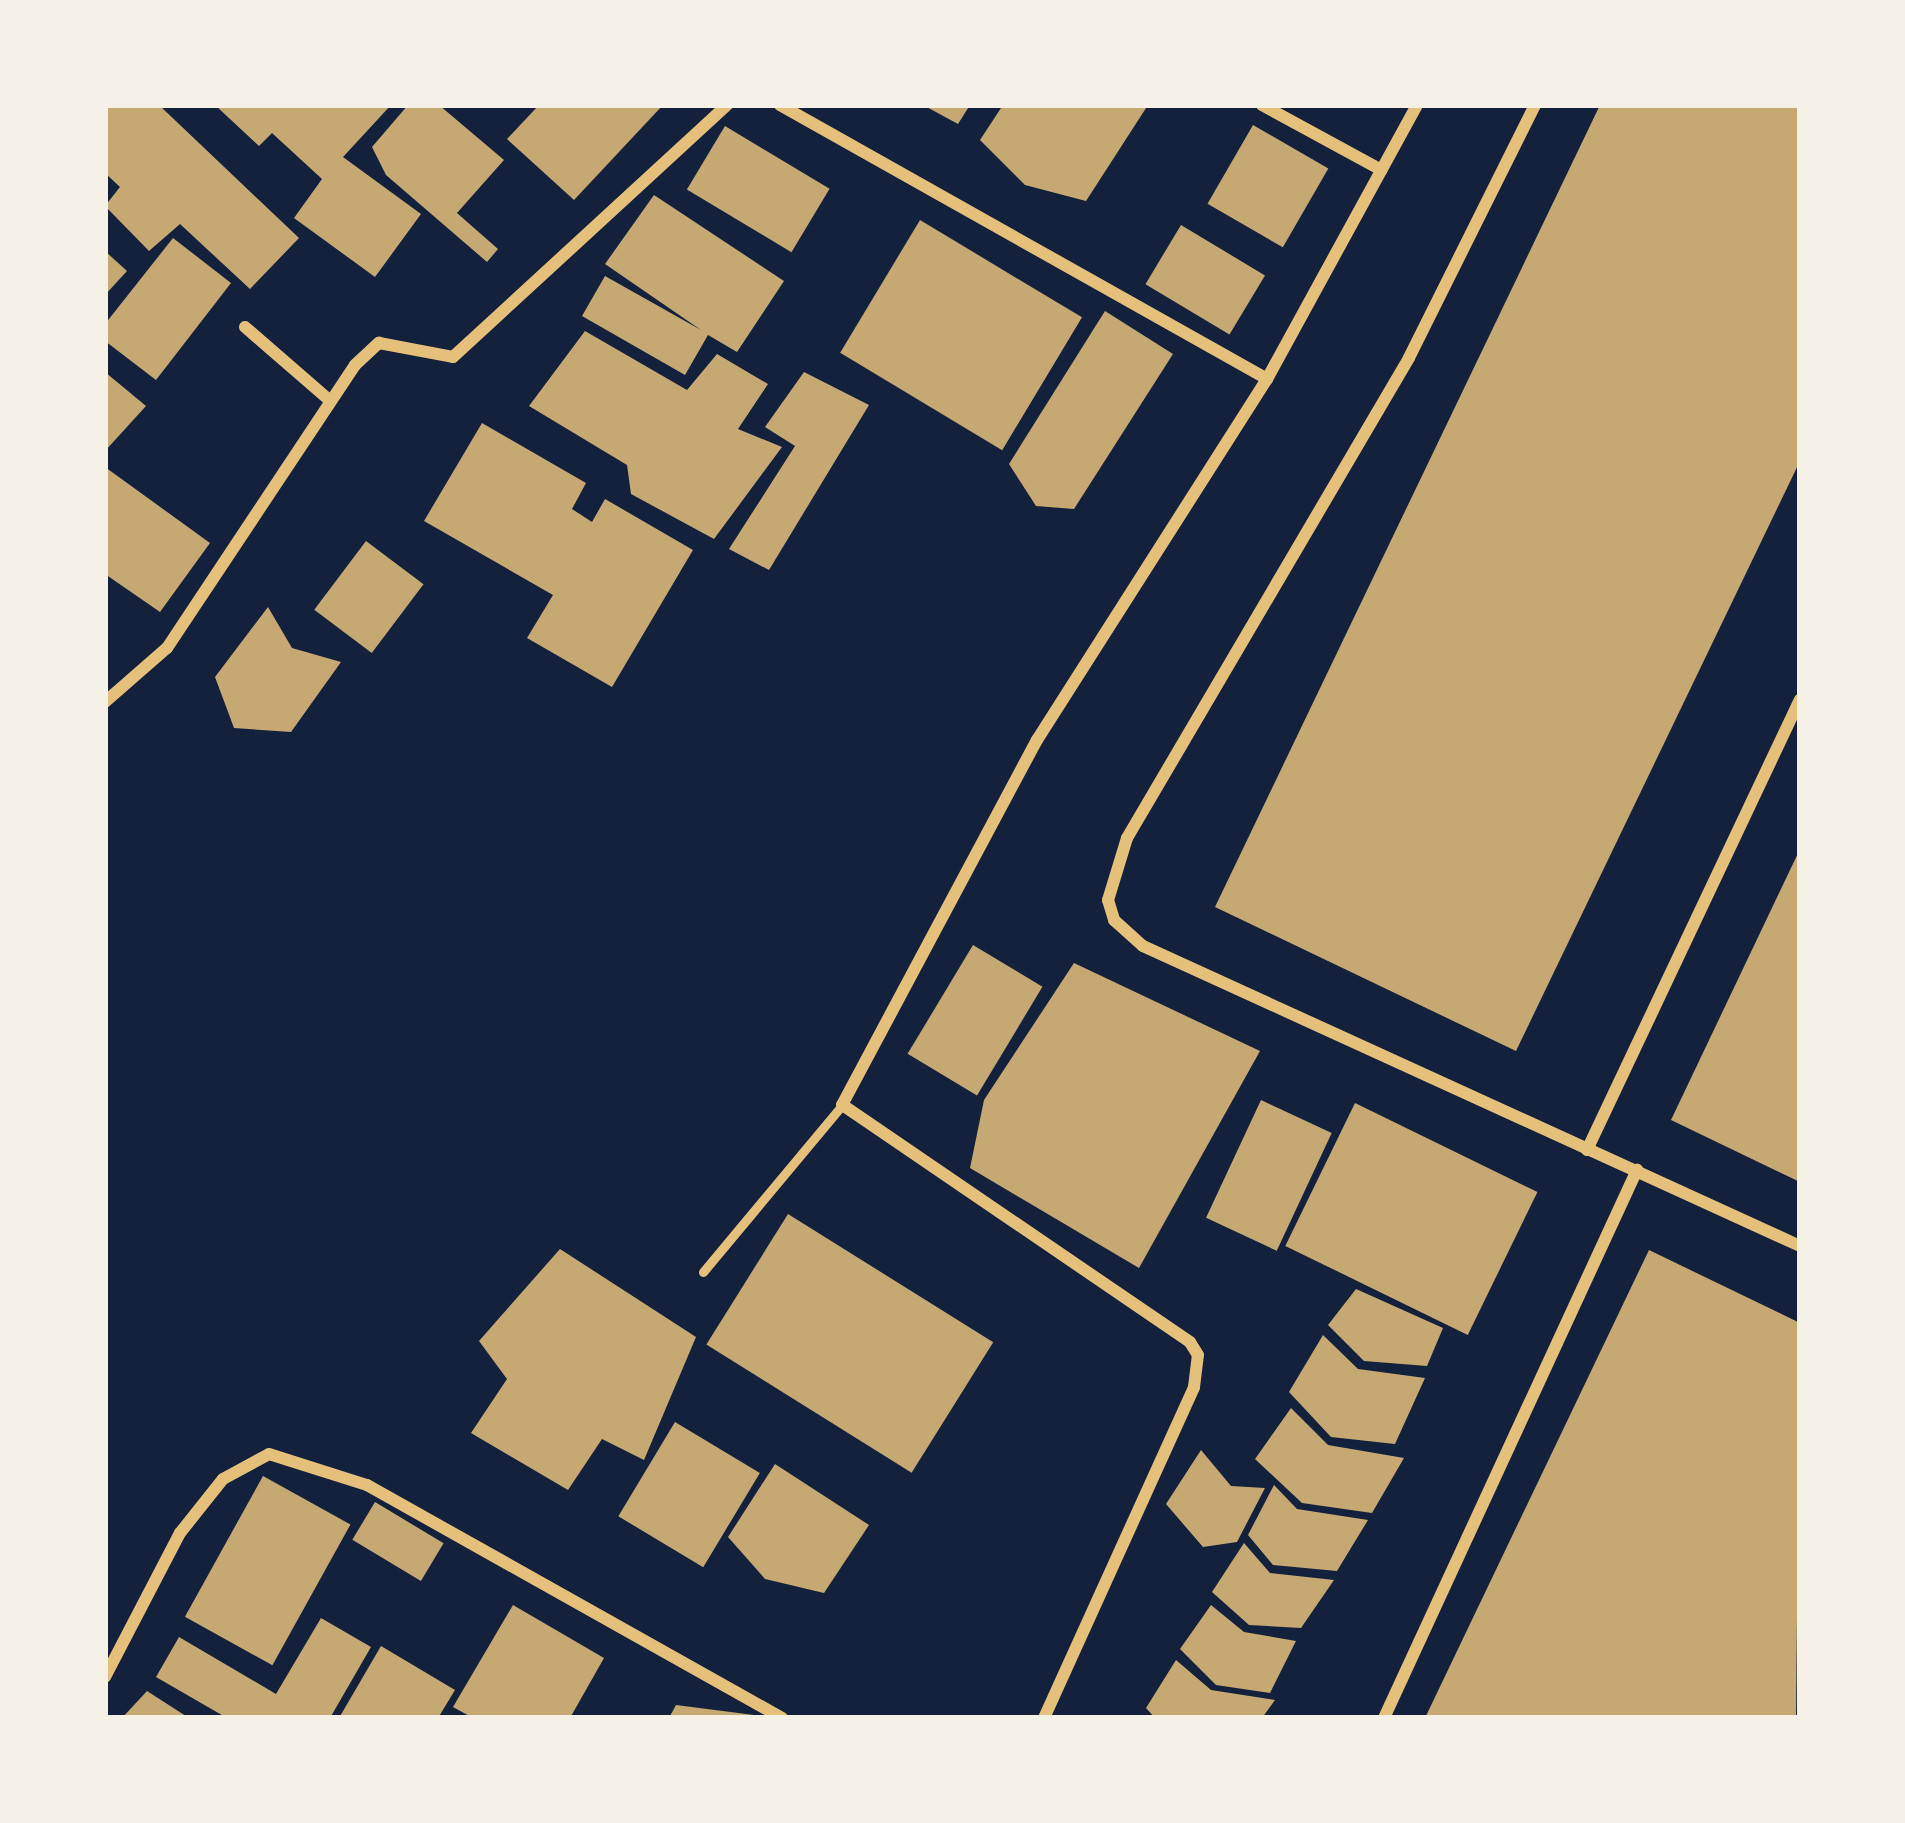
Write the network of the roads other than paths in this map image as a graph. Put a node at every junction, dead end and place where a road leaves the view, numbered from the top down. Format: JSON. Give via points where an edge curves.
{"nodes":[{"id":1,"x":727,"y":105,"type":"edge"},
{"id":2,"x":781,"y":105,"type":"edge"},
{"id":3,"x":1262,"y":105,"type":"edge"},
{"id":4,"x":1418,"y":105,"type":"edge"},
{"id":5,"x":1535,"y":105,"type":"edge"},
{"id":6,"x":1381,"y":170,"type":"junction"},
{"id":7,"x":245,"y":327,"type":"dead end"},
{"id":8,"x":1268,"y":379,"type":"junction"},
{"id":9,"x":327,"y":398,"type":"junction"},
{"id":10,"x":1800,"y":700,"type":"edge"},
{"id":11,"x":105,"y":702,"type":"edge"},
{"id":12,"x":842,"y":1105,"type":"junction"},
{"id":13,"x":1587,"y":1150,"type":"junction"},
{"id":14,"x":1637,"y":1170,"type":"junction"},
{"id":15,"x":1800,"y":1246,"type":"edge"},
{"id":16,"x":703,"y":1272,"type":"dead end"},
{"id":17,"x":105,"y":1677,"type":"edge"},
{"id":18,"x":782,"y":1718,"type":"edge"},
{"id":19,"x":1044,"y":1718,"type":"edge"},
{"id":20,"x":1384,"y":1718,"type":"edge"}],
"edges":[{"from":1,"to":9,"type":"street","via":[[453,357],[379,343]]},
{"from":2,"to":8,"type":"street"},
{"from":3,"to":6,"type":"street"},
{"from":4,"to":6,"type":"street"},
{"from":5,"to":13,"type":"street","via":[[1409,358],[1127,838],[1108,900],[1114,920],[1142,946]]},
{"from":6,"to":8,"type":"street"},
{"from":7,"to":9,"type":"street"},
{"from":8,"to":12,"type":"street","via":[[1037,740]]},
{"from":9,"to":11,"type":"street","via":[[167,648]]},
{"from":10,"to":13,"type":"street"},
{"from":12,"to":16,"type":"lane"},
{"from":12,"to":19,"type":"street","via":[[1190,1342],[1198,1355],[1194,1387]]},
{"from":13,"to":14,"type":"street"},
{"from":14,"to":15,"type":"street"},
{"from":14,"to":20,"type":"street"},
{"from":17,"to":18,"type":"street","via":[[180,1533],[223,1478],[269,1454],[367,1485]]}]}
